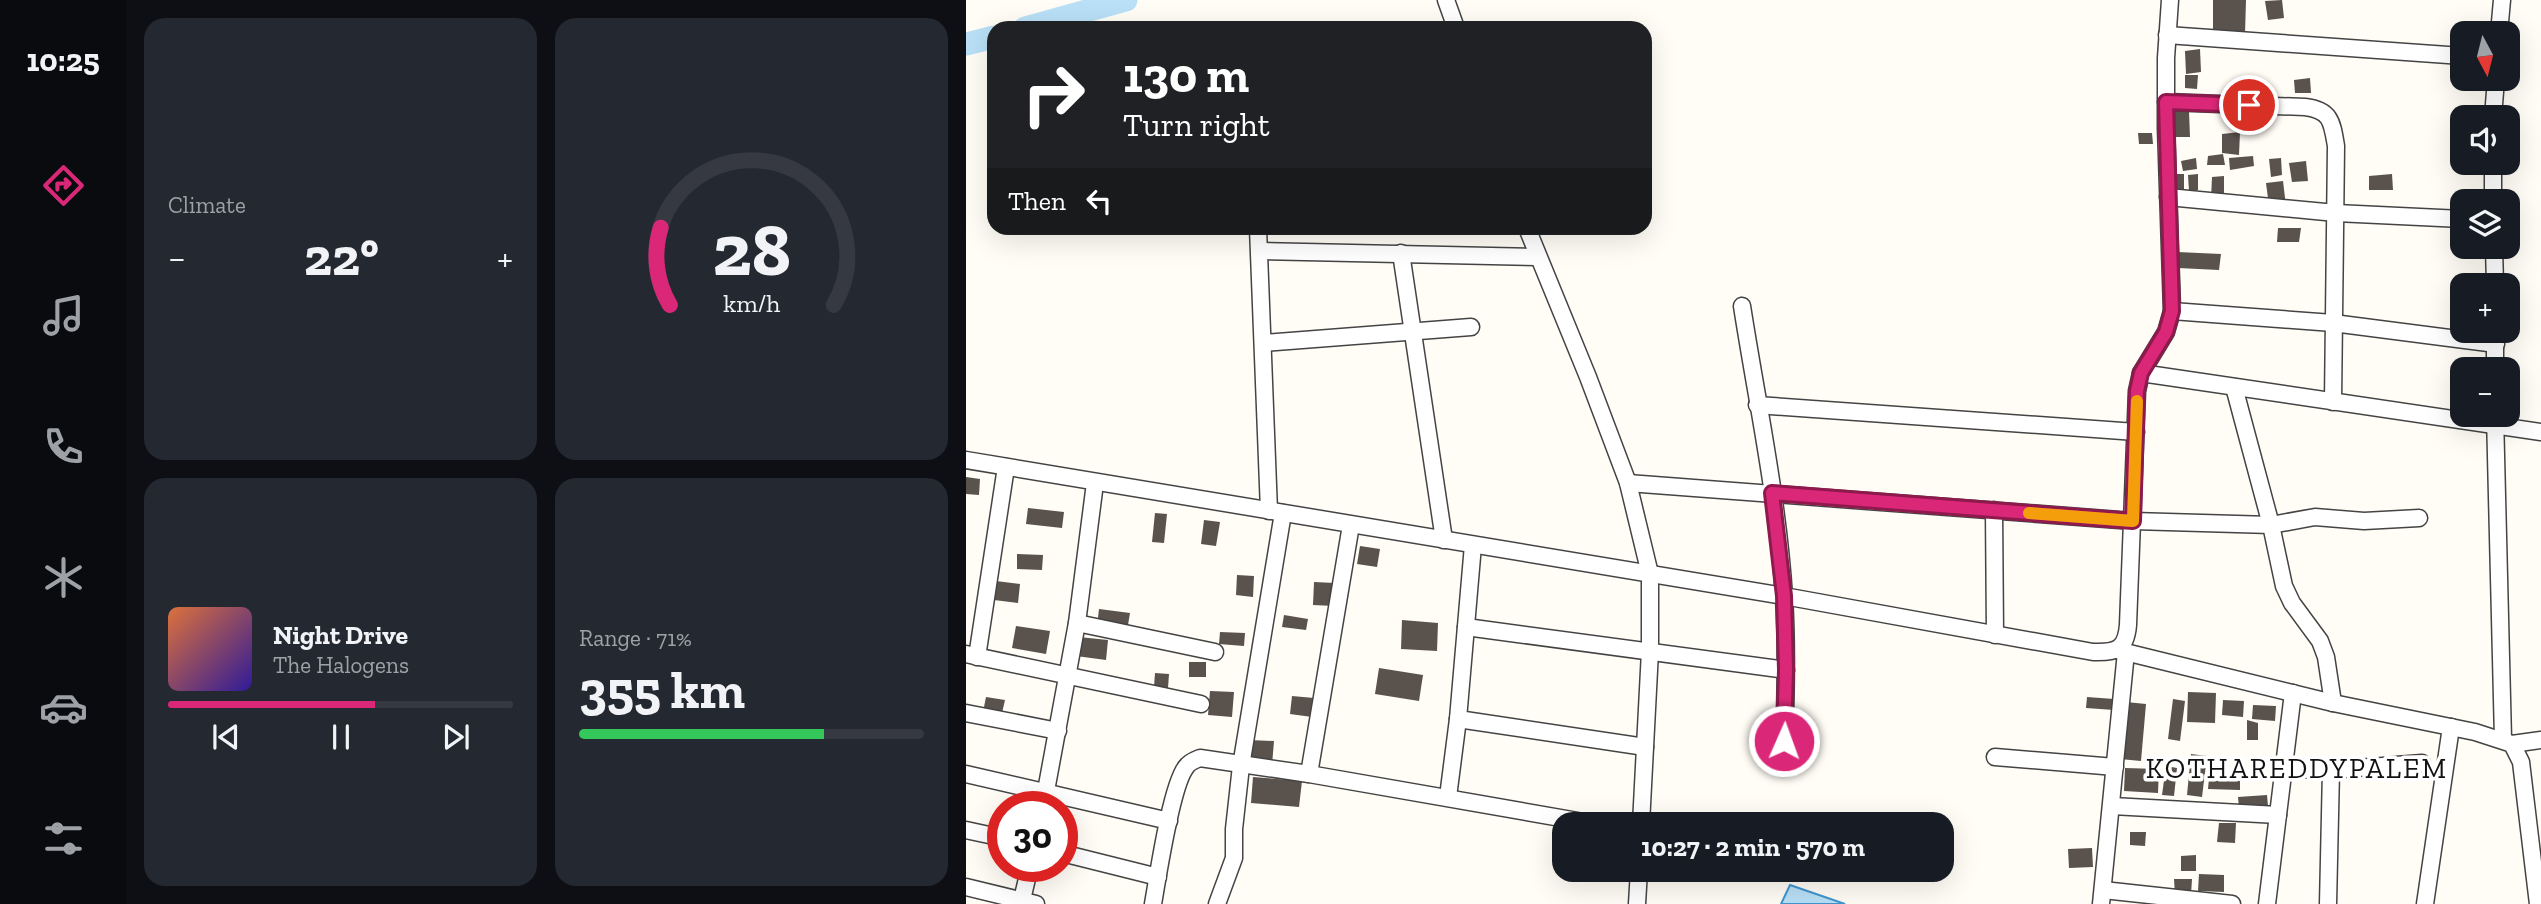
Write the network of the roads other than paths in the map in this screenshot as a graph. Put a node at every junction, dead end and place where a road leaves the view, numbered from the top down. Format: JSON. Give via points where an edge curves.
{"nodes":[{"id":1,"x":1446,"y":0,"type":"edge"},
{"id":2,"x":2170,"y":0,"type":"edge"},
{"id":3,"x":2501,"y":0,"type":"edge"},
{"id":4,"x":1453,"y":21,"type":"edge"},
{"id":5,"x":2500,"y":21,"type":"edge"},
{"id":6,"x":2167,"y":36,"type":"junction"},
{"id":7,"x":2450,"y":55,"type":"edge"},
{"id":8,"x":2166,"y":102,"type":"junction"},
{"id":9,"x":2168,"y":197,"type":"junction"},
{"id":10,"x":2336,"y":213,"type":"junction"},
{"id":11,"x":2450,"y":218,"type":"edge"},
{"id":12,"x":1259,"y":235,"type":"edge"},
{"id":13,"x":1530,"y":235,"type":"edge"},
{"id":14,"x":1260,"y":251,"type":"junction"},
{"id":15,"x":1401,"y":253,"type":"junction"},
{"id":16,"x":1538,"y":257,"type":"junction"},
{"id":17,"x":1742,"y":306,"type":"dead end"},
{"id":18,"x":2172,"y":311,"type":"junction"},
{"id":19,"x":2333,"y":323,"type":"junction"},
{"id":20,"x":1471,"y":327,"type":"dead end"},
{"id":21,"x":1412,"y":332,"type":"junction"},
{"id":22,"x":2450,"y":333,"type":"edge"},
{"id":23,"x":1263,"y":343,"type":"junction"},
{"id":24,"x":2141,"y":373,"type":"junction"},
{"id":25,"x":2234,"y":387,"type":"junction"},
{"id":26,"x":2333,"y":402,"type":"junction"},
{"id":27,"x":1757,"y":405,"type":"junction"},
{"id":28,"x":2450,"y":415,"type":"edge"},
{"id":29,"x":2495,"y":427,"type":"edge"},
{"id":30,"x":2520,"y":427,"type":"edge"},
{"id":31,"x":2136,"y":432,"type":"junction"},
{"id":32,"x":2541,"y":432,"type":"edge"},
{"id":33,"x":966,"y":460,"type":"edge"},
{"id":34,"x":1006,"y":467,"type":"junction"},
{"id":35,"x":1095,"y":483,"type":"junction"},
{"id":36,"x":1628,"y":483,"type":"junction"},
{"id":37,"x":1772,"y":493,"type":"junction"},
{"id":38,"x":1994,"y":510,"type":"junction"},
{"id":39,"x":1276,"y":512,"type":"junction"},
{"id":40,"x":2418,"y":518,"type":"dead end"},
{"id":41,"x":2133,"y":521,"type":"junction"},
{"id":42,"x":1352,"y":525,"type":"junction"},
{"id":43,"x":2271,"y":525,"type":"junction"},
{"id":44,"x":1444,"y":540,"type":"junction"},
{"id":45,"x":1473,"y":545,"type":"junction"},
{"id":46,"x":1650,"y":574,"type":"junction"},
{"id":47,"x":1784,"y":596,"type":"junction"},
{"id":48,"x":1077,"y":624,"type":"junction"},
{"id":49,"x":1466,"y":627,"type":"junction"},
{"id":50,"x":1994,"y":635,"type":"junction"},
{"id":51,"x":1650,"y":651,"type":"junction"},
{"id":52,"x":2121,"y":651,"type":"junction"},
{"id":53,"x":1215,"y":652,"type":"dead end"},
{"id":54,"x":972,"y":656,"type":"edge"},
{"id":55,"x":1786,"y":670,"type":"junction"},
{"id":56,"x":1067,"y":676,"type":"junction"},
{"id":57,"x":2293,"y":693,"type":"junction"},
{"id":58,"x":2333,"y":703,"type":"junction"},
{"id":59,"x":1201,"y":704,"type":"dead end"},
{"id":60,"x":966,"y":713,"type":"edge"},
{"id":61,"x":1458,"y":719,"type":"junction"},
{"id":62,"x":2451,"y":727,"type":"junction"},
{"id":63,"x":1058,"y":732,"type":"junction"},
{"id":64,"x":2541,"y":740,"type":"edge"},
{"id":65,"x":1784,"y":741,"type":"dead end"},
{"id":66,"x":2507,"y":741,"type":"junction"},
{"id":67,"x":1645,"y":747,"type":"junction"},
{"id":68,"x":1995,"y":757,"type":"dead end"},
{"id":69,"x":2422,"y":762,"type":"dead end"},
{"id":70,"x":1241,"y":766,"type":"junction"},
{"id":71,"x":2115,"y":767,"type":"junction"},
{"id":72,"x":2283,"y":769,"type":"junction"},
{"id":73,"x":2331,"y":770,"type":"junction"},
{"id":74,"x":966,"y":774,"type":"edge"},
{"id":75,"x":1309,"y":774,"type":"junction"},
{"id":76,"x":1019,"y":791,"type":"edge"},
{"id":77,"x":1046,"y":791,"type":"edge"},
{"id":78,"x":1448,"y":797,"type":"junction"},
{"id":79,"x":1078,"y":805,"type":"edge"},
{"id":80,"x":2112,"y":806,"type":"junction"},
{"id":81,"x":2533,"y":806,"type":"edge"},
{"id":82,"x":1642,"y":812,"type":"edge"},
{"id":83,"x":2278,"y":815,"type":"junction"},
{"id":84,"x":1552,"y":816,"type":"edge"},
{"id":85,"x":1169,"y":821,"type":"junction"},
{"id":86,"x":966,"y":830,"type":"edge"},
{"id":87,"x":987,"y":835,"type":"edge"},
{"id":88,"x":1078,"y":857,"type":"edge"},
{"id":89,"x":1158,"y":877,"type":"junction"},
{"id":90,"x":1028,"y":882,"type":"edge"},
{"id":91,"x":1638,"y":882,"type":"edge"},
{"id":92,"x":966,"y":887,"type":"edge"},
{"id":93,"x":2102,"y":897,"type":"edge"},
{"id":94,"x":1026,"y":903,"type":"edge"},
{"id":95,"x":1153,"y":904,"type":"edge"},
{"id":96,"x":1217,"y":904,"type":"edge"},
{"id":97,"x":1637,"y":904,"type":"edge"},
{"id":98,"x":2232,"y":904,"type":"edge"},
{"id":99,"x":2267,"y":904,"type":"edge"},
{"id":100,"x":2328,"y":904,"type":"edge"},
{"id":101,"x":2425,"y":904,"type":"edge"},
{"id":102,"x":2538,"y":904,"type":"edge"}],
"edges":[{"from":1,"to":4,"type":"street"},
{"from":2,"to":6,"type":"street"},
{"from":3,"to":5,"type":"street"},
{"from":6,"to":7,"type":"street"},
{"from":6,"to":8,"type":"street"},
{"from":8,"to":9,"type":"street"},
{"from":8,"to":10,"type":"street","via":[[2317,108],[2326,114],[2334,131]]},
{"from":9,"to":10,"type":"street"},
{"from":9,"to":18,"type":"street"},
{"from":10,"to":11,"type":"street"},
{"from":10,"to":19,"type":"street"},
{"from":12,"to":14,"type":"street"},
{"from":13,"to":16,"type":"street"},
{"from":14,"to":15,"type":"street"},
{"from":14,"to":23,"type":"street"},
{"from":15,"to":16,"type":"street"},
{"from":15,"to":21,"type":"street"},
{"from":16,"to":36,"type":"street"},
{"from":17,"to":27,"type":"street"},
{"from":18,"to":19,"type":"street"},
{"from":18,"to":24,"type":"street","via":[[2166,332]]},
{"from":19,"to":22,"type":"street"},
{"from":19,"to":26,"type":"street"},
{"from":20,"to":21,"type":"street"},
{"from":21,"to":23,"type":"street"},
{"from":21,"to":44,"type":"street"},
{"from":23,"to":39,"type":"street"},
{"from":24,"to":25,"type":"street"},
{"from":24,"to":31,"type":"street"},
{"from":25,"to":26,"type":"street"},
{"from":25,"to":43,"type":"street"},
{"from":26,"to":28,"type":"street"},
{"from":27,"to":31,"type":"street"},
{"from":27,"to":37,"type":"street"},
{"from":29,"to":66,"type":"street"},
{"from":30,"to":32,"type":"street"},
{"from":31,"to":41,"type":"street"},
{"from":33,"to":34,"type":"street"},
{"from":34,"to":35,"type":"street"},
{"from":34,"to":54,"type":"street"},
{"from":35,"to":39,"type":"street"},
{"from":35,"to":48,"type":"street"},
{"from":36,"to":37,"type":"street"},
{"from":36,"to":46,"type":"street"},
{"from":37,"to":38,"type":"street"},
{"from":37,"to":47,"type":"street"},
{"from":38,"to":41,"type":"street"},
{"from":38,"to":50,"type":"street"},
{"from":39,"to":42,"type":"street"},
{"from":39,"to":70,"type":"street"},
{"from":40,"to":43,"type":"street","via":[[2364,521],[2315,517]]},
{"from":41,"to":43,"type":"street"},
{"from":41,"to":52,"type":"street","via":[[2127,636]]},
{"from":42,"to":44,"type":"street"},
{"from":42,"to":75,"type":"street"},
{"from":43,"to":58,"type":"street","via":[[2284,586],[2326,657]]},
{"from":44,"to":45,"type":"street"},
{"from":45,"to":46,"type":"street"},
{"from":45,"to":49,"type":"street"},
{"from":46,"to":47,"type":"street"},
{"from":46,"to":51,"type":"street"},
{"from":47,"to":50,"type":"street"},
{"from":47,"to":55,"type":"street"},
{"from":48,"to":53,"type":"street"},
{"from":48,"to":56,"type":"street"},
{"from":49,"to":51,"type":"street"},
{"from":49,"to":61,"type":"street"},
{"from":50,"to":52,"type":"street","via":[[2094,652]]},
{"from":51,"to":55,"type":"street"},
{"from":51,"to":67,"type":"street"},
{"from":52,"to":57,"type":"street"},
{"from":52,"to":71,"type":"street"},
{"from":54,"to":56,"type":"street"},
{"from":55,"to":65,"type":"street"},
{"from":56,"to":59,"type":"street"},
{"from":56,"to":63,"type":"street"},
{"from":57,"to":58,"type":"street"},
{"from":57,"to":72,"type":"street"},
{"from":58,"to":62,"type":"street"},
{"from":60,"to":63,"type":"street"},
{"from":61,"to":67,"type":"street"},
{"from":61,"to":78,"type":"street"},
{"from":62,"to":66,"type":"street"},
{"from":62,"to":101,"type":"street"},
{"from":63,"to":77,"type":"street"},
{"from":64,"to":66,"type":"street"},
{"from":66,"to":81,"type":"street","via":[[2521,762]]},
{"from":67,"to":82,"type":"street"},
{"from":68,"to":71,"type":"street"},
{"from":69,"to":73,"type":"street"},
{"from":70,"to":75,"type":"street"},
{"from":70,"to":85,"type":"street","via":[[1208,758],[1187,766]]},
{"from":70,"to":96,"type":"street","via":[[1233,864]]},
{"from":71,"to":80,"type":"street"},
{"from":72,"to":73,"type":"street"},
{"from":72,"to":83,"type":"street"},
{"from":73,"to":100,"type":"street"},
{"from":74,"to":76,"type":"street"},
{"from":75,"to":78,"type":"street"},
{"from":78,"to":84,"type":"street"},
{"from":79,"to":85,"type":"street"},
{"from":80,"to":83,"type":"street"},
{"from":80,"to":93,"type":"street"},
{"from":81,"to":102,"type":"street"},
{"from":83,"to":99,"type":"street"},
{"from":85,"to":89,"type":"street"},
{"from":86,"to":87,"type":"street"},
{"from":88,"to":89,"type":"street"},
{"from":89,"to":95,"type":"street"},
{"from":90,"to":94,"type":"street"},
{"from":91,"to":97,"type":"street"},
{"from":92,"to":94,"type":"street"},
{"from":93,"to":98,"type":"street"}]}
